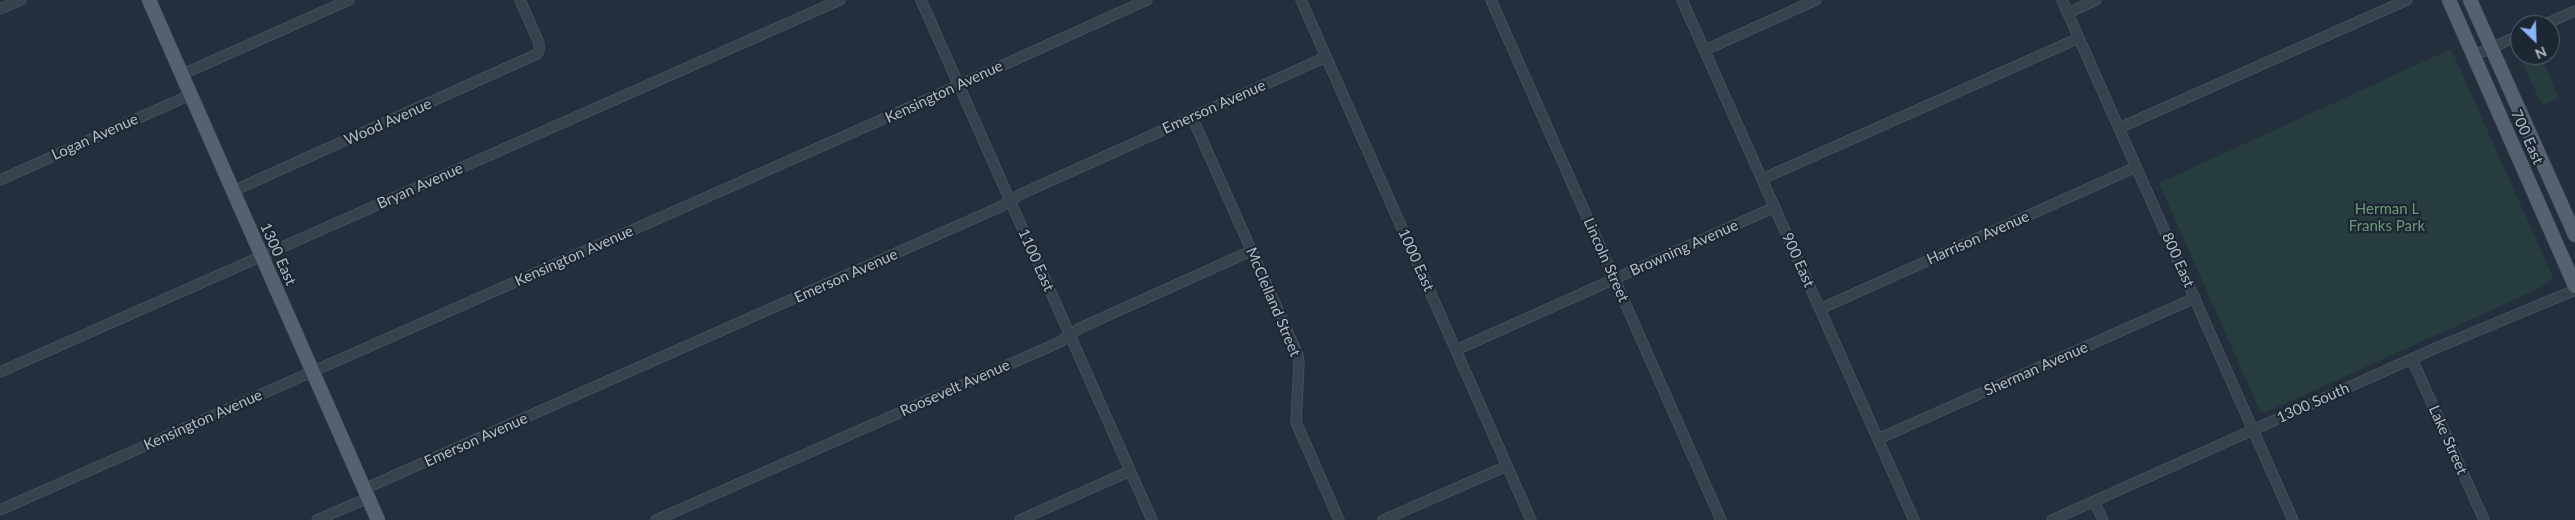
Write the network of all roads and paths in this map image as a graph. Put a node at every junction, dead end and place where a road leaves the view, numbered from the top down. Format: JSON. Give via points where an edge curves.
{"nodes":[{"id":1,"x":21,"y":0,"type":"edge"},
{"id":2,"x":149,"y":0,"type":"edge"},
{"id":3,"x":349,"y":0,"type":"edge"},
{"id":4,"x":840,"y":0,"type":"edge"},
{"id":5,"x":921,"y":0,"type":"edge"},
{"id":6,"x":1146,"y":0,"type":"edge"},
{"id":7,"x":1300,"y":0,"type":"edge"},
{"id":8,"x":1491,"y":0,"type":"edge"},
{"id":9,"x":1682,"y":0,"type":"edge"},
{"id":10,"x":1816,"y":0,"type":"edge"},
{"id":11,"x":2062,"y":0,"type":"edge"},
{"id":12,"x":2096,"y":0,"type":"edge"},
{"id":13,"x":2406,"y":0,"type":"edge"},
{"id":14,"x":2448,"y":0,"type":"edge"},
{"id":15,"x":2470,"y":0,"type":"edge"},
{"id":16,"x":524,"y":1,"type":"edge"},
{"id":17,"x":0,"y":9,"type":"edge"},
{"id":18,"x":2575,"y":11,"type":"edge"},
{"id":19,"x":2068,"y":13,"type":"junction"},
{"id":20,"x":2560,"y":18,"type":"edge"},
{"id":21,"x":2079,"y":38,"type":"junction"},
{"id":22,"x":2510,"y":40,"type":"edge"},
{"id":23,"x":2492,"y":48,"type":"junction"},
{"id":24,"x":1705,"y":50,"type":"junction"},
{"id":25,"x":2473,"y":56,"type":"junction"},
{"id":26,"x":1326,"y":58,"type":"junction"},
{"id":27,"x":181,"y":75,"type":"junction"},
{"id":28,"x":959,"y":85,"type":"junction"},
{"id":29,"x":190,"y":95,"type":"junction"},
{"id":30,"x":1192,"y":118,"type":"junction"},
{"id":31,"x":2119,"y":128,"type":"junction"},
{"id":32,"x":2136,"y":167,"type":"junction"},
{"id":33,"x":1762,"y":179,"type":"junction"},
{"id":34,"x":0,"y":180,"type":"edge"},
{"id":35,"x":233,"y":191,"type":"junction"},
{"id":36,"x":1010,"y":201,"type":"junction"},
{"id":37,"x":1775,"y":207,"type":"junction"},
{"id":38,"x":2575,"y":235,"type":"edge"},
{"id":39,"x":1251,"y":251,"type":"junction"},
{"id":40,"x":262,"y":256,"type":"junction"},
{"id":41,"x":1615,"y":279,"type":"junction"},
{"id":42,"x":2575,"y":288,"type":"edge"},
{"id":43,"x":2195,"y":298,"type":"junction"},
{"id":44,"x":1820,"y":309,"type":"junction"},
{"id":45,"x":1070,"y":335,"type":"junction"},
{"id":46,"x":1456,"y":350,"type":"junction"},
{"id":47,"x":2412,"y":359,"type":"junction"},
{"id":48,"x":0,"y":372,"type":"edge"},
{"id":49,"x":312,"y":372,"type":"junction"},
{"id":50,"x":2254,"y":430,"type":"junction"},
{"id":51,"x":1878,"y":439,"type":"junction"},
{"id":52,"x":1507,"y":466,"type":"junction"},
{"id":53,"x":1130,"y":471,"type":"junction"},
{"id":54,"x":366,"y":493,"type":"junction"},
{"id":55,"x":2094,"y":501,"type":"junction"},
{"id":56,"x":0,"y":510,"type":"edge"},
{"id":57,"x":317,"y":520,"type":"edge"},
{"id":58,"x":378,"y":520,"type":"edge"},
{"id":59,"x":656,"y":520,"type":"edge"},
{"id":60,"x":1020,"y":520,"type":"edge"},
{"id":61,"x":1152,"y":520,"type":"edge"},
{"id":62,"x":1339,"y":520,"type":"edge"},
{"id":63,"x":1383,"y":520,"type":"edge"},
{"id":64,"x":1532,"y":520,"type":"edge"},
{"id":65,"x":1721,"y":520,"type":"edge"},
{"id":66,"x":1914,"y":520,"type":"edge"},
{"id":67,"x":2052,"y":520,"type":"edge"},
{"id":68,"x":2103,"y":520,"type":"edge"},
{"id":69,"x":2294,"y":520,"type":"edge"},
{"id":70,"x":2484,"y":520,"type":"edge"}],
"edges":[{"from":1,"to":17,"type":"street"},
{"from":2,"to":27,"type":"main road","name":"1300 East"},
{"from":3,"to":27,"type":"street"},
{"from":4,"to":40,"type":"street","name":"Bryan Avenue"},
{"from":5,"to":28,"type":"street","name":"1100 East"},
{"from":6,"to":28,"type":"street","name":"Kensington Avenue"},
{"from":7,"to":26,"type":"street","name":"1000 East"},
{"from":8,"to":41,"type":"street","name":"Lincoln Street"},
{"from":9,"to":24,"type":"street","name":"900 East"},
{"from":10,"to":24,"type":"street"},
{"from":11,"to":19,"type":"street","name":"800 East"},
{"from":12,"to":19,"type":"street"},
{"from":13,"to":31,"type":"street"},
{"from":14,"to":25,"type":"main road","name":"700 East"},
{"from":15,"to":23,"type":"main road","name":"700 East"},
{"from":16,"to":35,"type":"street","name":"Wood Avenue","via":[[540,48],[533,57]]},
{"from":18,"to":20,"type":"street"},
{"from":19,"to":21,"type":"street","name":"800 East"},
{"from":21,"to":31,"type":"street","name":"800 East"},
{"from":21,"to":33,"type":"street"},
{"from":22,"to":23,"type":"street"},
{"from":23,"to":25,"type":"street"},
{"from":23,"to":38,"type":"main road","name":"700 East"},
{"from":24,"to":33,"type":"street","name":"900 East"},
{"from":25,"to":42,"type":"main road","name":"700 East"},
{"from":26,"to":30,"type":"street","name":"Emerson Avenue"},
{"from":26,"to":46,"type":"street","name":"1000 East"},
{"from":27,"to":29,"type":"main road","name":"1300 East"},
{"from":28,"to":36,"type":"street","name":"1100 East"},
{"from":28,"to":49,"type":"street","name":"Kensington Avenue"},
{"from":29,"to":34,"type":"street","name":"Logan Avenue"},
{"from":29,"to":35,"type":"main road","name":"1300 East"},
{"from":30,"to":36,"type":"street","name":"Emerson Avenue"},
{"from":30,"to":39,"type":"street","name":"McClelland Street"},
{"from":31,"to":32,"type":"street","name":"800 East"},
{"from":32,"to":43,"type":"street","name":"800 East"},
{"from":32,"to":44,"type":"street","name":"Harrison Avenue"},
{"from":33,"to":37,"type":"street","name":"900 East"},
{"from":35,"to":40,"type":"main road","name":"1300 East"},
{"from":36,"to":45,"type":"street","name":"1100 East"},
{"from":36,"to":54,"type":"street","name":"Emerson Avenue"},
{"from":37,"to":41,"type":"street","name":"Browning Avenue"},
{"from":37,"to":44,"type":"street","name":"900 East"},
{"from":39,"to":45,"type":"street","name":"Roosevelt Avenue"},
{"from":39,"to":62,"type":"street","name":"McClelland Street","via":[[1298,356],[1296,422]]},
{"from":40,"to":48,"type":"street","name":"Bryan Avenue"},
{"from":40,"to":49,"type":"main road","name":"1300 East"},
{"from":41,"to":46,"type":"street","name":"Browning Avenue"},
{"from":41,"to":65,"type":"street","name":"Lincoln Street"},
{"from":42,"to":47,"type":"street","name":"1300 South"},
{"from":43,"to":50,"type":"street","name":"800 East"},
{"from":43,"to":51,"type":"street","name":"Sherman Avenue"},
{"from":44,"to":51,"type":"street","name":"900 East"},
{"from":45,"to":53,"type":"street","name":"1100 East"},
{"from":45,"to":59,"type":"street","name":"Roosevelt Avenue"},
{"from":46,"to":52,"type":"street","name":"1000 East"},
{"from":47,"to":50,"type":"street","name":"1300 South"},
{"from":47,"to":70,"type":"street","name":"Lake Street"},
{"from":49,"to":54,"type":"main road","name":"1300 East"},
{"from":49,"to":56,"type":"street","name":"Kensington Avenue"},
{"from":50,"to":55,"type":"street","name":"1300 South"},
{"from":50,"to":69,"type":"street","name":"800 East"},
{"from":51,"to":66,"type":"street","name":"900 East"},
{"from":52,"to":63,"type":"street"},
{"from":52,"to":64,"type":"street","name":"1000 East"},
{"from":53,"to":60,"type":"street"},
{"from":53,"to":61,"type":"street","name":"1100 East"},
{"from":54,"to":57,"type":"street","name":"Emerson Avenue"},
{"from":54,"to":58,"type":"main road","name":"1300 East"},
{"from":55,"to":67,"type":"street","name":"1300 South"},
{"from":55,"to":68,"type":"street"}]}
